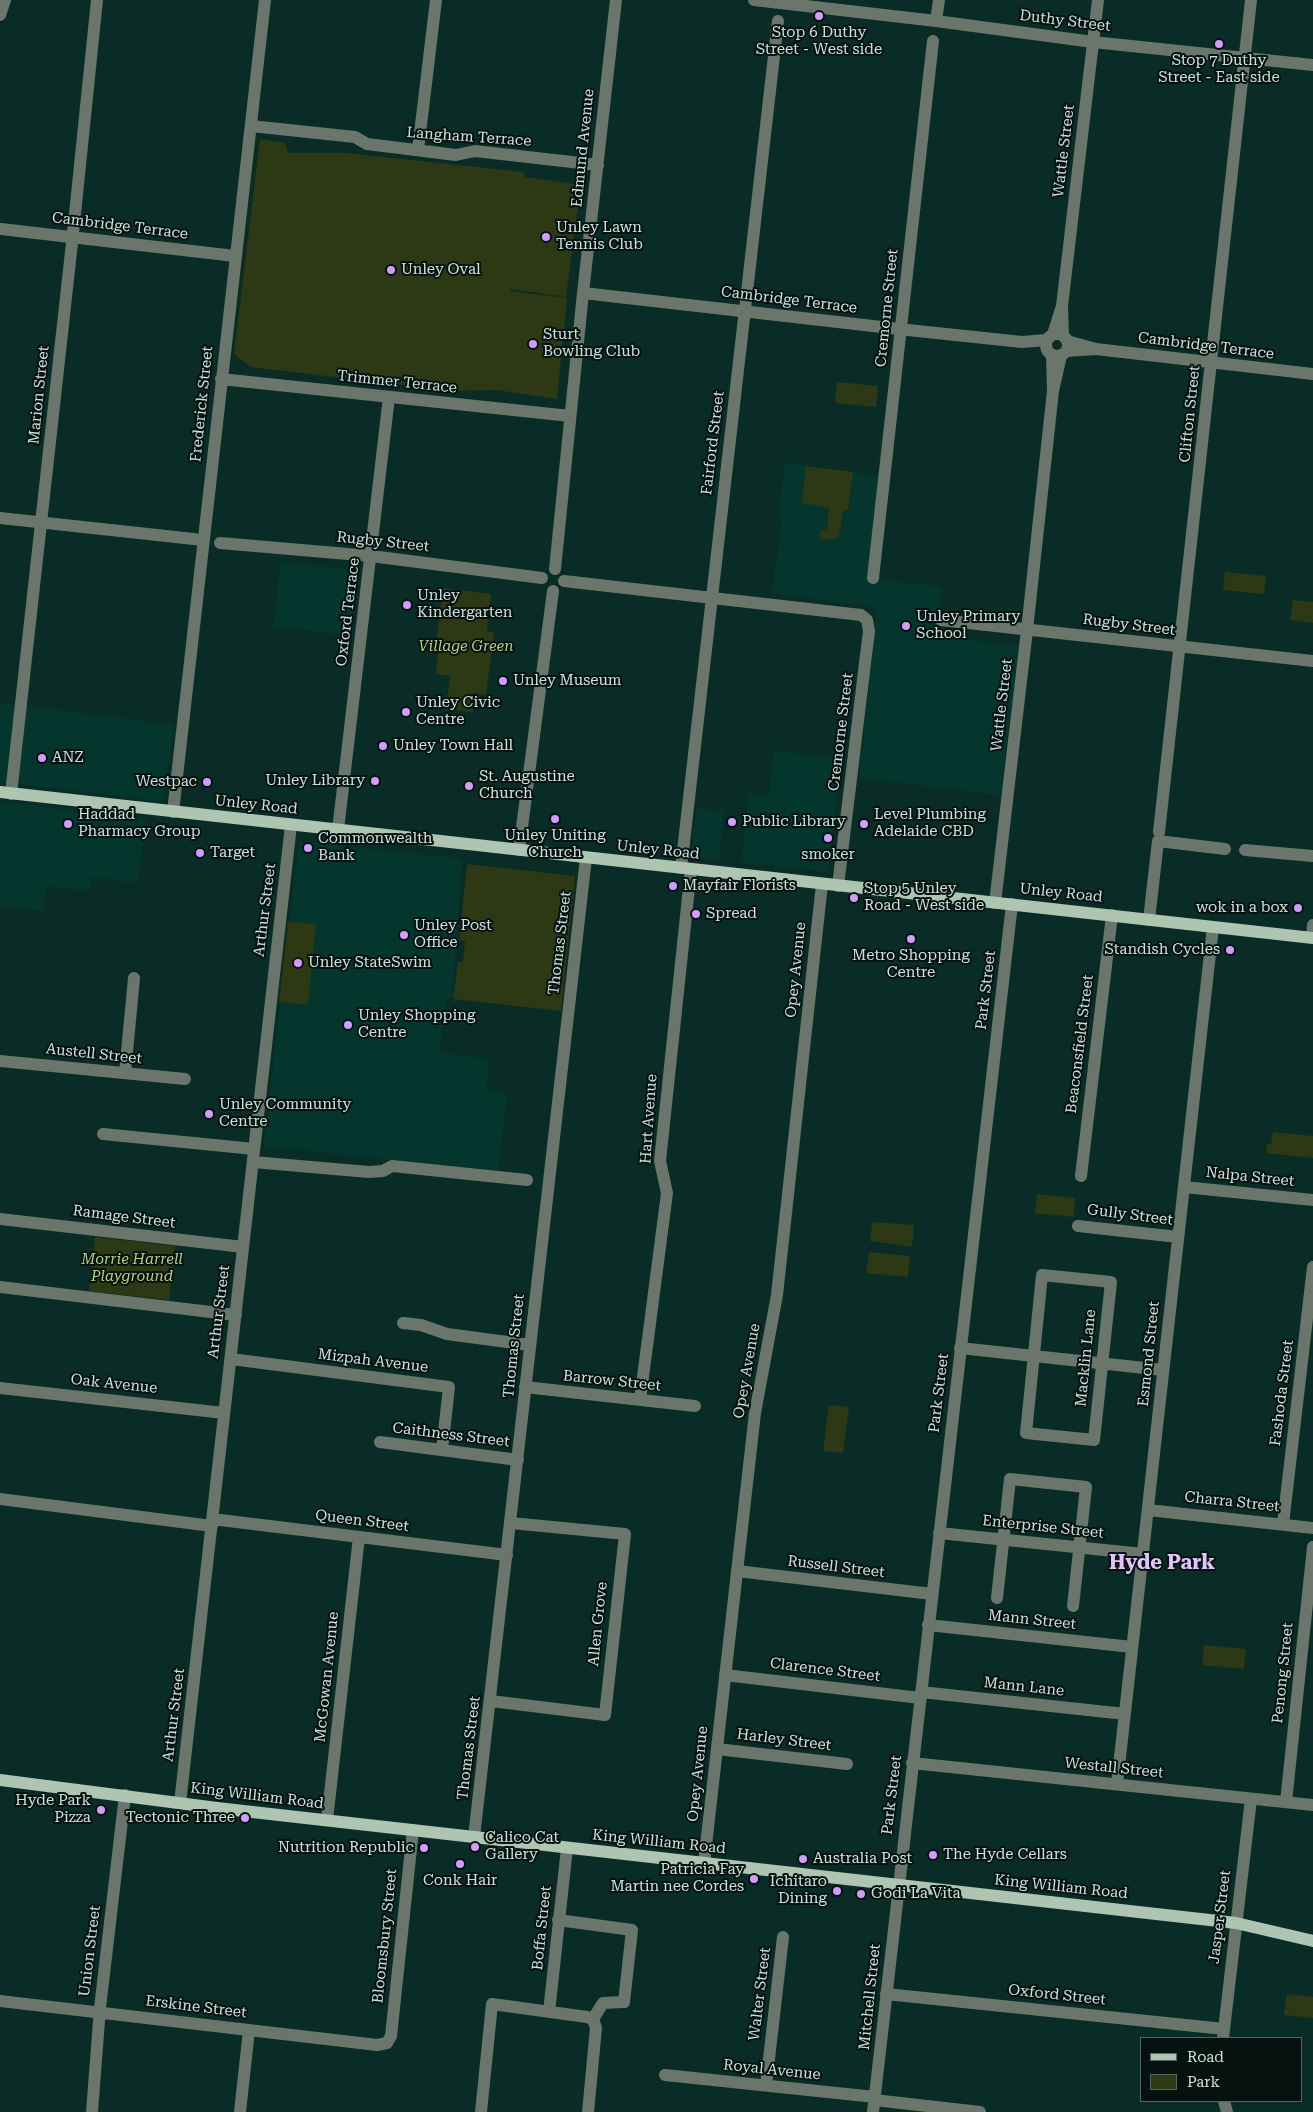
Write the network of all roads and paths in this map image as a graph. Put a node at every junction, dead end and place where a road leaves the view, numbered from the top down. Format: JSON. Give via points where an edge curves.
{"nodes":[{"id":1,"x":5,"y":0,"type":"edge"},
{"id":2,"x":97,"y":0,"type":"edge"},
{"id":3,"x":265,"y":0,"type":"edge"},
{"id":4,"x":436,"y":0,"type":"edge"},
{"id":5,"x":616,"y":0,"type":"edge"},
{"id":6,"x":754,"y":0,"type":"edge"},
{"id":7,"x":939,"y":0,"type":"edge"},
{"id":8,"x":1098,"y":0,"type":"edge"},
{"id":9,"x":1251,"y":0,"type":"edge"},
{"id":10,"x":782,"y":2,"type":"edge"},
{"id":11,"x":0,"y":15,"type":"edge"},
{"id":12,"x":778,"y":21,"type":"dead end"},
{"id":13,"x":936,"y":21,"type":"junction"},
{"id":14,"x":933,"y":41,"type":"dead end"},
{"id":15,"x":1093,"y":42,"type":"junction"},
{"id":16,"x":1245,"y":59,"type":"junction"},
{"id":17,"x":1313,"y":65,"type":"edge"},
{"id":18,"x":251,"y":126,"type":"junction"},
{"id":19,"x":418,"y":150,"type":"junction"},
{"id":20,"x":598,"y":165,"type":"junction"},
{"id":21,"x":1,"y":229,"type":"dead end"},
{"id":22,"x":73,"y":237,"type":"junction"},
{"id":23,"x":235,"y":256,"type":"junction"},
{"id":24,"x":583,"y":293,"type":"junction"},
{"id":25,"x":745,"y":311,"type":"junction"},
{"id":26,"x":901,"y":330,"type":"junction"},
{"id":27,"x":1057,"y":345,"type":"junction"},
{"id":28,"x":1212,"y":364,"type":"junction"},
{"id":29,"x":1313,"y":374,"type":"edge"},
{"id":30,"x":221,"y":380,"type":"junction"},
{"id":31,"x":389,"y":397,"type":"junction"},
{"id":32,"x":570,"y":416,"type":"junction"},
{"id":33,"x":0,"y":518,"type":"edge"},
{"id":34,"x":41,"y":523,"type":"junction"},
{"id":35,"x":203,"y":540,"type":"junction"},
{"id":36,"x":220,"y":543,"type":"dead end"},
{"id":37,"x":371,"y":556,"type":"junction"},
{"id":38,"x":555,"y":569,"type":"junction"},
{"id":39,"x":542,"y":578,"type":"junction"},
{"id":40,"x":873,"y":578,"type":"dead end"},
{"id":41,"x":564,"y":581,"type":"junction"},
{"id":42,"x":553,"y":591,"type":"junction"},
{"id":43,"x":712,"y":598,"type":"junction"},
{"id":44,"x":941,"y":620,"type":"dead end"},
{"id":45,"x":1027,"y":630,"type":"junction"},
{"id":46,"x":1181,"y":648,"type":"junction"},
{"id":47,"x":1313,"y":661,"type":"edge"},
{"id":48,"x":6,"y":793,"type":"edge"},
{"id":49,"x":173,"y":812,"type":"junction"},
{"id":50,"x":291,"y":825,"type":"junction"},
{"id":51,"x":338,"y":830,"type":"junction"},
{"id":52,"x":1159,"y":836,"type":"junction"},
{"id":53,"x":1225,"y":849,"type":"dead end"},
{"id":54,"x":519,"y":850,"type":"junction"},
{"id":55,"x":1245,"y":850,"type":"dead end"},
{"id":56,"x":1313,"y":856,"type":"edge"},
{"id":57,"x":586,"y":858,"type":"junction"},
{"id":58,"x":686,"y":869,"type":"junction"},
{"id":59,"x":822,"y":884,"type":"junction"},
{"id":60,"x":838,"y":886,"type":"junction"},
{"id":61,"x":995,"y":903,"type":"junction"},
{"id":62,"x":1012,"y":904,"type":"junction"},
{"id":63,"x":1112,"y":915,"type":"junction"},
{"id":64,"x":1149,"y":920,"type":"junction"},
{"id":65,"x":1213,"y":927,"type":"junction"},
{"id":66,"x":1313,"y":933,"type":"edge"},
{"id":67,"x":134,"y":978,"type":"dead end"},
{"id":68,"x":0,"y":1061,"type":"edge"},
{"id":69,"x":125,"y":1073,"type":"junction"},
{"id":70,"x":185,"y":1079,"type":"dead end"},
{"id":71,"x":103,"y":1134,"type":"dead end"},
{"id":72,"x":254,"y":1149,"type":"junction"},
{"id":73,"x":253,"y":1162,"type":"junction"},
{"id":74,"x":1081,"y":1176,"type":"dead end"},
{"id":75,"x":527,"y":1180,"type":"dead end"},
{"id":76,"x":1184,"y":1187,"type":"junction"},
{"id":77,"x":1313,"y":1200,"type":"edge"},
{"id":78,"x":0,"y":1219,"type":"edge"},
{"id":79,"x":1078,"y":1226,"type":"dead end"},
{"id":80,"x":1178,"y":1237,"type":"junction"},
{"id":81,"x":243,"y":1247,"type":"junction"},
{"id":82,"x":1313,"y":1267,"type":"edge"},
{"id":83,"x":0,"y":1287,"type":"edge"},
{"id":84,"x":236,"y":1314,"type":"junction"},
{"id":85,"x":403,"y":1323,"type":"dead end"},
{"id":86,"x":530,"y":1345,"type":"junction"},
{"id":87,"x":960,"y":1348,"type":"junction"},
{"id":88,"x":1034,"y":1356,"type":"junction"},
{"id":89,"x":230,"y":1359,"type":"junction"},
{"id":90,"x":1102,"y":1363,"type":"junction"},
{"id":91,"x":1164,"y":1370,"type":"junction"},
{"id":92,"x":525,"y":1387,"type":"junction"},
{"id":93,"x":0,"y":1388,"type":"edge"},
{"id":94,"x":640,"y":1400,"type":"junction"},
{"id":95,"x":695,"y":1406,"type":"dead end"},
{"id":96,"x":224,"y":1413,"type":"junction"},
{"id":97,"x":380,"y":1442,"type":"dead end"},
{"id":98,"x":442,"y":1450,"type":"junction"},
{"id":99,"x":518,"y":1460,"type":"junction"},
{"id":100,"x":0,"y":1499,"type":"edge"},
{"id":101,"x":1148,"y":1510,"type":"junction"},
{"id":102,"x":212,"y":1522,"type":"junction"},
{"id":103,"x":511,"y":1523,"type":"junction"},
{"id":104,"x":1283,"y":1524,"type":"junction"},
{"id":105,"x":1313,"y":1528,"type":"edge"},
{"id":106,"x":939,"y":1533,"type":"junction"},
{"id":107,"x":359,"y":1537,"type":"junction"},
{"id":108,"x":1004,"y":1540,"type":"junction"},
{"id":109,"x":1079,"y":1547,"type":"junction"},
{"id":110,"x":1313,"y":1547,"type":"edge"},
{"id":111,"x":1143,"y":1554,"type":"junction"},
{"id":112,"x":507,"y":1555,"type":"junction"},
{"id":113,"x":737,"y":1572,"type":"junction"},
{"id":114,"x":932,"y":1594,"type":"junction"},
{"id":115,"x":997,"y":1598,"type":"dead end"},
{"id":116,"x":1073,"y":1606,"type":"dead end"},
{"id":117,"x":928,"y":1625,"type":"junction"},
{"id":118,"x":1132,"y":1647,"type":"junction"},
{"id":119,"x":725,"y":1675,"type":"junction"},
{"id":120,"x":920,"y":1695,"type":"junction"},
{"id":121,"x":491,"y":1701,"type":"junction"},
{"id":122,"x":1125,"y":1714,"type":"junction"},
{"id":123,"x":717,"y":1749,"type":"junction"},
{"id":124,"x":847,"y":1764,"type":"dead end"},
{"id":125,"x":912,"y":1764,"type":"junction"},
{"id":126,"x":0,"y":1780,"type":"edge"},
{"id":127,"x":1117,"y":1784,"type":"junction"},
{"id":128,"x":125,"y":1795,"type":"junction"},
{"id":129,"x":1251,"y":1799,"type":"junction"},
{"id":130,"x":1286,"y":1802,"type":"junction"},
{"id":131,"x":180,"y":1803,"type":"junction"},
{"id":132,"x":1313,"y":1805,"type":"edge"},
{"id":133,"x":327,"y":1820,"type":"junction"},
{"id":134,"x":413,"y":1830,"type":"junction"},
{"id":135,"x":474,"y":1837,"type":"junction"},
{"id":136,"x":567,"y":1848,"type":"junction"},
{"id":137,"x":704,"y":1863,"type":"junction"},
{"id":138,"x":898,"y":1885,"type":"junction"},
{"id":139,"x":558,"y":1920,"type":"junction"},
{"id":140,"x":1236,"y":1923,"type":"junction"},
{"id":141,"x":782,"y":1937,"type":"dead end"},
{"id":142,"x":1313,"y":1941,"type":"edge"},
{"id":143,"x":886,"y":1994,"type":"junction"},
{"id":144,"x":0,"y":2001,"type":"edge"},
{"id":145,"x":99,"y":2012,"type":"junction"},
{"id":146,"x":549,"y":2012,"type":"junction"},
{"id":147,"x":593,"y":2019,"type":"junction"},
{"id":148,"x":250,"y":2030,"type":"junction"},
{"id":149,"x":1223,"y":2034,"type":"edge"},
{"id":150,"x":387,"y":2043,"type":"joint"},
{"id":151,"x":665,"y":2076,"type":"dead end"},
{"id":152,"x":766,"y":2085,"type":"junction"},
{"id":153,"x":874,"y":2103,"type":"edge"},
{"id":154,"x":92,"y":2112,"type":"edge"},
{"id":155,"x":240,"y":2112,"type":"edge"},
{"id":156,"x":481,"y":2112,"type":"edge"},
{"id":157,"x":588,"y":2112,"type":"edge"},
{"id":158,"x":980,"y":2112,"type":"edge"}],
"edges":[{"from":1,"to":11,"type":"street"},
{"from":2,"to":22,"type":"street","name":"Marion Street"},
{"from":3,"to":18,"type":"street","name":"Frederick Street"},
{"from":4,"to":19,"type":"street"},
{"from":5,"to":20,"type":"street","name":"Edmund Avenue"},
{"from":6,"to":10,"type":"street","name":"Duthy Street"},
{"from":7,"to":13,"type":"street"},
{"from":8,"to":15,"type":"street","name":"Wattle Street"},
{"from":9,"to":16,"type":"street","name":"Clifton Street"},
{"from":10,"to":13,"type":"street","name":"Duthy Street"},
{"from":12,"to":25,"type":"street","name":"Fairford Street"},
{"from":13,"to":15,"type":"street","name":"Duthy Street"},
{"from":14,"to":26,"type":"street","name":"Cremorne Street"},
{"from":15,"to":16,"type":"street","name":"Duthy Street"},
{"from":15,"to":27,"type":"street","name":"Wattle Street"},
{"from":16,"to":17,"type":"street","name":"Duthy Street"},
{"from":16,"to":28,"type":"street","name":"Clifton Street"},
{"from":18,"to":19,"type":"street","name":"Langham Terrace","via":[[355,137],[367,144]]},
{"from":18,"to":23,"type":"street","name":"Frederick Street"},
{"from":19,"to":20,"type":"street","name":"Langham Terrace","via":[[456,155],[475,151]]},
{"from":20,"to":24,"type":"street","name":"Edmund Avenue"},
{"from":21,"to":22,"type":"street","name":"Cambridge Terrace"},
{"from":22,"to":23,"type":"street","name":"Cambridge Terrace"},
{"from":22,"to":34,"type":"street","name":"Marion Street"},
{"from":23,"to":30,"type":"street","name":"Frederick Street"},
{"from":24,"to":25,"type":"street","name":"Cambridge Terrace"},
{"from":24,"to":32,"type":"street","name":"Edmund Avenue"},
{"from":25,"to":26,"type":"street","name":"Cambridge Terrace"},
{"from":25,"to":43,"type":"street","name":"Fairford Street"},
{"from":26,"to":27,"type":"street","name":"Cambridge Terrace"},
{"from":26,"to":40,"type":"street","name":"Cremorne Street"},
{"from":27,"to":28,"type":"street","name":"Cambridge Terrace"},
{"from":27,"to":45,"type":"street","name":"Wattle Street"},
{"from":28,"to":29,"type":"street","name":"Cambridge Terrace"},
{"from":28,"to":46,"type":"street","name":"Clifton Street"},
{"from":30,"to":31,"type":"street","name":"Trimmer Terrace"},
{"from":30,"to":35,"type":"street","name":"Frederick Street"},
{"from":31,"to":32,"type":"street","name":"Trimmer Terrace"},
{"from":31,"to":37,"type":"street","name":"Oxford Terrace"},
{"from":32,"to":38,"type":"street","name":"Edmund Avenue"},
{"from":33,"to":34,"type":"street"},
{"from":34,"to":35,"type":"street"},
{"from":34,"to":48,"type":"street","name":"Marion Street"},
{"from":35,"to":49,"type":"street","name":"Frederick Street"},
{"from":36,"to":37,"type":"street","name":"Rugby Street"},
{"from":37,"to":39,"type":"street","name":"Rugby Street"},
{"from":37,"to":51,"type":"street","name":"Oxford Terrace"},
{"from":38,"to":39,"type":"street","via":[[546,571]]},
{"from":38,"to":41,"type":"street","via":[[562,574]]},
{"from":39,"to":42,"type":"street","via":[[544,586]]},
{"from":41,"to":42,"type":"street","via":[[560,590]]},
{"from":41,"to":43,"type":"street"},
{"from":42,"to":54,"type":"street"},
{"from":43,"to":58,"type":"street","name":"Fairford Street"},
{"from":43,"to":60,"type":"street","name":"Cremorne Street","via":[[861,615],[867,620],[869,631]]},
{"from":44,"to":45,"type":"street","name":"Rugby Street"},
{"from":45,"to":46,"type":"street","name":"Rugby Street"},
{"from":45,"to":61,"type":"street","name":"Wattle Street"},
{"from":46,"to":47,"type":"street","name":"Rugby Street"},
{"from":46,"to":52,"type":"street","name":"Clifton Street"},
{"from":48,"to":49,"type":"main road","name":"Unley Road"},
{"from":49,"to":50,"type":"main road","name":"Unley Road"},
{"from":50,"to":51,"type":"main road","name":"Unley Road"},
{"from":50,"to":72,"type":"street","name":"Arthur Street"},
{"from":51,"to":54,"type":"main road","name":"Unley Road"},
{"from":52,"to":53,"type":"street"},
{"from":52,"to":64,"type":"street","name":"Clifton Street"},
{"from":54,"to":57,"type":"main road","name":"Unley Road"},
{"from":55,"to":56,"type":"street"},
{"from":57,"to":58,"type":"main road","name":"Unley Road"},
{"from":57,"to":86,"type":"street","name":"Thomas Street"},
{"from":58,"to":59,"type":"main road","name":"Unley Road"},
{"from":58,"to":94,"type":"street","name":"Hart Avenue","via":[[660,1161],[667,1193]]},
{"from":59,"to":60,"type":"main road","name":"Unley Road"},
{"from":59,"to":113,"type":"street","name":"Opey Avenue","via":[[777,1295],[755,1413]]},
{"from":60,"to":61,"type":"main road","name":"Unley Road"},
{"from":61,"to":62,"type":"main road","name":"Unley Road"},
{"from":62,"to":63,"type":"main road","name":"Unley Road"},
{"from":62,"to":87,"type":"street","name":"Park Street"},
{"from":63,"to":64,"type":"main road","name":"Unley Road"},
{"from":63,"to":74,"type":"street","name":"Beaconsfield Street"},
{"from":64,"to":65,"type":"main road","name":"Unley Road"},
{"from":65,"to":66,"type":"main road","name":"Unley Road"},
{"from":65,"to":76,"type":"street","name":"Esmond Street"},
{"from":67,"to":69,"type":"street"},
{"from":68,"to":69,"type":"street","name":"Austell Street"},
{"from":69,"to":70,"type":"street","name":"Austell Street"},
{"from":71,"to":72,"type":"street"},
{"from":72,"to":73,"type":"street","name":"Arthur Street"},
{"from":73,"to":75,"type":"street","via":[[369,1172],[383,1171],[392,1166]]},
{"from":73,"to":81,"type":"street","name":"Arthur Street"},
{"from":76,"to":77,"type":"street","name":"Nalpa Street"},
{"from":76,"to":80,"type":"street","name":"Esmond Street"},
{"from":78,"to":81,"type":"street","name":"Ramage Street"},
{"from":79,"to":80,"type":"street","name":"Gully Street"},
{"from":80,"to":91,"type":"street","name":"Esmond Street"},
{"from":81,"to":84,"type":"street","name":"Arthur Street"},
{"from":82,"to":104,"type":"street","name":"Fashoda Street"},
{"from":83,"to":84,"type":"street"},
{"from":84,"to":89,"type":"street","name":"Arthur Street"},
{"from":85,"to":86,"type":"street","via":[[447,1334]]},
{"from":86,"to":92,"type":"street","name":"Thomas Street"},
{"from":87,"to":88,"type":"street"},
{"from":87,"to":106,"type":"street","name":"Park Street"},
{"from":88,"to":90,"type":"street"},
{"from":88,"to":90,"type":"street","name":"Macklin Lane","via":[[1026,1433],[1045,1435],[1094,1440]]},
{"from":88,"to":90,"type":"street","name":"Macklin Lane","via":[[1042,1275],[1111,1282]]},
{"from":89,"to":96,"type":"street","name":"Arthur Street"},
{"from":89,"to":98,"type":"street","name":"Mizpah Avenue","via":[[449,1387]]},
{"from":90,"to":91,"type":"street"},
{"from":91,"to":101,"type":"street","name":"Esmond Street"},
{"from":92,"to":94,"type":"street","name":"Barrow Street"},
{"from":92,"to":99,"type":"street","name":"Thomas Street"},
{"from":93,"to":96,"type":"street","name":"Oak Avenue"},
{"from":94,"to":95,"type":"street","name":"Barrow Street"},
{"from":96,"to":102,"type":"street","name":"Arthur Street"},
{"from":97,"to":98,"type":"street","name":"Caithness Street"},
{"from":98,"to":99,"type":"street","name":"Caithness Street"},
{"from":99,"to":103,"type":"street","name":"Thomas Street"},
{"from":100,"to":102,"type":"street","name":"Queen Street"},
{"from":101,"to":104,"type":"street","name":"Charra Street"},
{"from":101,"to":111,"type":"street","name":"Esmond Street"},
{"from":102,"to":107,"type":"street","name":"Queen Street"},
{"from":102,"to":131,"type":"street","name":"Arthur Street"},
{"from":103,"to":112,"type":"street","name":"Thomas Street"},
{"from":103,"to":121,"type":"street","name":"Allen Grove","via":[[625,1534],[605,1715]]},
{"from":104,"to":105,"type":"street","name":"Charra Street"},
{"from":106,"to":108,"type":"street","name":"Enterprise Street"},
{"from":106,"to":114,"type":"street","name":"Park Street"},
{"from":107,"to":112,"type":"street","name":"Queen Street"},
{"from":107,"to":133,"type":"street","name":"McGowan Avenue"},
{"from":108,"to":109,"type":"street","name":"Enterprise Street"},
{"from":108,"to":109,"type":"street","via":[[1010,1479],[1086,1487]]},
{"from":108,"to":115,"type":"street"},
{"from":109,"to":111,"type":"street","name":"Enterprise Street"},
{"from":109,"to":116,"type":"street"},
{"from":110,"to":130,"type":"street","name":"Penong Street"},
{"from":111,"to":118,"type":"street","name":"Esmond Street"},
{"from":112,"to":121,"type":"street","name":"Thomas Street"},
{"from":113,"to":114,"type":"street","name":"Russell Street"},
{"from":113,"to":119,"type":"street","name":"Opey Avenue"},
{"from":114,"to":117,"type":"street","name":"Park Street"},
{"from":117,"to":118,"type":"street","name":"Mann Street"},
{"from":117,"to":120,"type":"street","name":"Park Street"},
{"from":118,"to":122,"type":"street","name":"Esmond Street"},
{"from":119,"to":120,"type":"street","name":"Clarence Street"},
{"from":119,"to":123,"type":"street","name":"Opey Avenue"},
{"from":120,"to":122,"type":"street","name":"Mann Lane"},
{"from":120,"to":125,"type":"street","name":"Park Street"},
{"from":121,"to":135,"type":"street","name":"Thomas Street"},
{"from":122,"to":127,"type":"street","name":"Esmond Street"},
{"from":123,"to":124,"type":"street","name":"Harley Street"},
{"from":123,"to":137,"type":"street","name":"Opey Avenue"},
{"from":125,"to":127,"type":"street","name":"Westall Street"},
{"from":125,"to":138,"type":"street","name":"Park Street"},
{"from":126,"to":128,"type":"main road","name":"King William Road"},
{"from":127,"to":129,"type":"street","name":"Westall Street"},
{"from":128,"to":131,"type":"main road","name":"King William Road"},
{"from":128,"to":145,"type":"street","name":"Union Street"},
{"from":129,"to":130,"type":"street","name":"Westall Street"},
{"from":129,"to":140,"type":"street","name":"Jasper Street"},
{"from":130,"to":132,"type":"street","name":"Westall Street"},
{"from":131,"to":133,"type":"main road","name":"King William Road"},
{"from":133,"to":134,"type":"main road","name":"King William Road"},
{"from":134,"to":135,"type":"main road","name":"King William Road"},
{"from":134,"to":150,"type":"street","name":"Bloomsbury Street","via":[[391,2036]]},
{"from":135,"to":136,"type":"main road","name":"King William Road"},
{"from":136,"to":137,"type":"main road","name":"King William Road"},
{"from":136,"to":139,"type":"street","name":"Boffa Street"},
{"from":137,"to":138,"type":"main road","name":"King William Road"},
{"from":138,"to":140,"type":"main road","name":"King William Road"},
{"from":138,"to":143,"type":"street","name":"Mitchell Street"},
{"from":139,"to":146,"type":"street","name":"Boffa Street"},
{"from":139,"to":147,"type":"street","via":[[632,1930],[624,2002],[603,2003]]},
{"from":140,"to":142,"type":"main road","name":"King William Road"},
{"from":140,"to":149,"type":"street","name":"Jasper Street"},
{"from":141,"to":152,"type":"street","name":"Walter Street"},
{"from":143,"to":149,"type":"street","name":"Oxford Street"},
{"from":143,"to":153,"type":"street","name":"Mitchell Street"},
{"from":144,"to":145,"type":"street","name":"Erskine Street"},
{"from":145,"to":148,"type":"street","name":"Erskine Street"},
{"from":145,"to":154,"type":"street","name":"Union Street"},
{"from":146,"to":147,"type":"street"},
{"from":146,"to":156,"type":"street","via":[[492,2004]]},
{"from":147,"to":157,"type":"street","via":[[596,2028]]},
{"from":148,"to":150,"type":"street","name":"Erskine Street","via":[[377,2045]]},
{"from":148,"to":155,"type":"street"},
{"from":151,"to":152,"type":"street","name":"Royal Avenue"},
{"from":152,"to":153,"type":"street","name":"Royal Avenue"},
{"from":153,"to":158,"type":"street","name":"Royal Avenue"}]}
